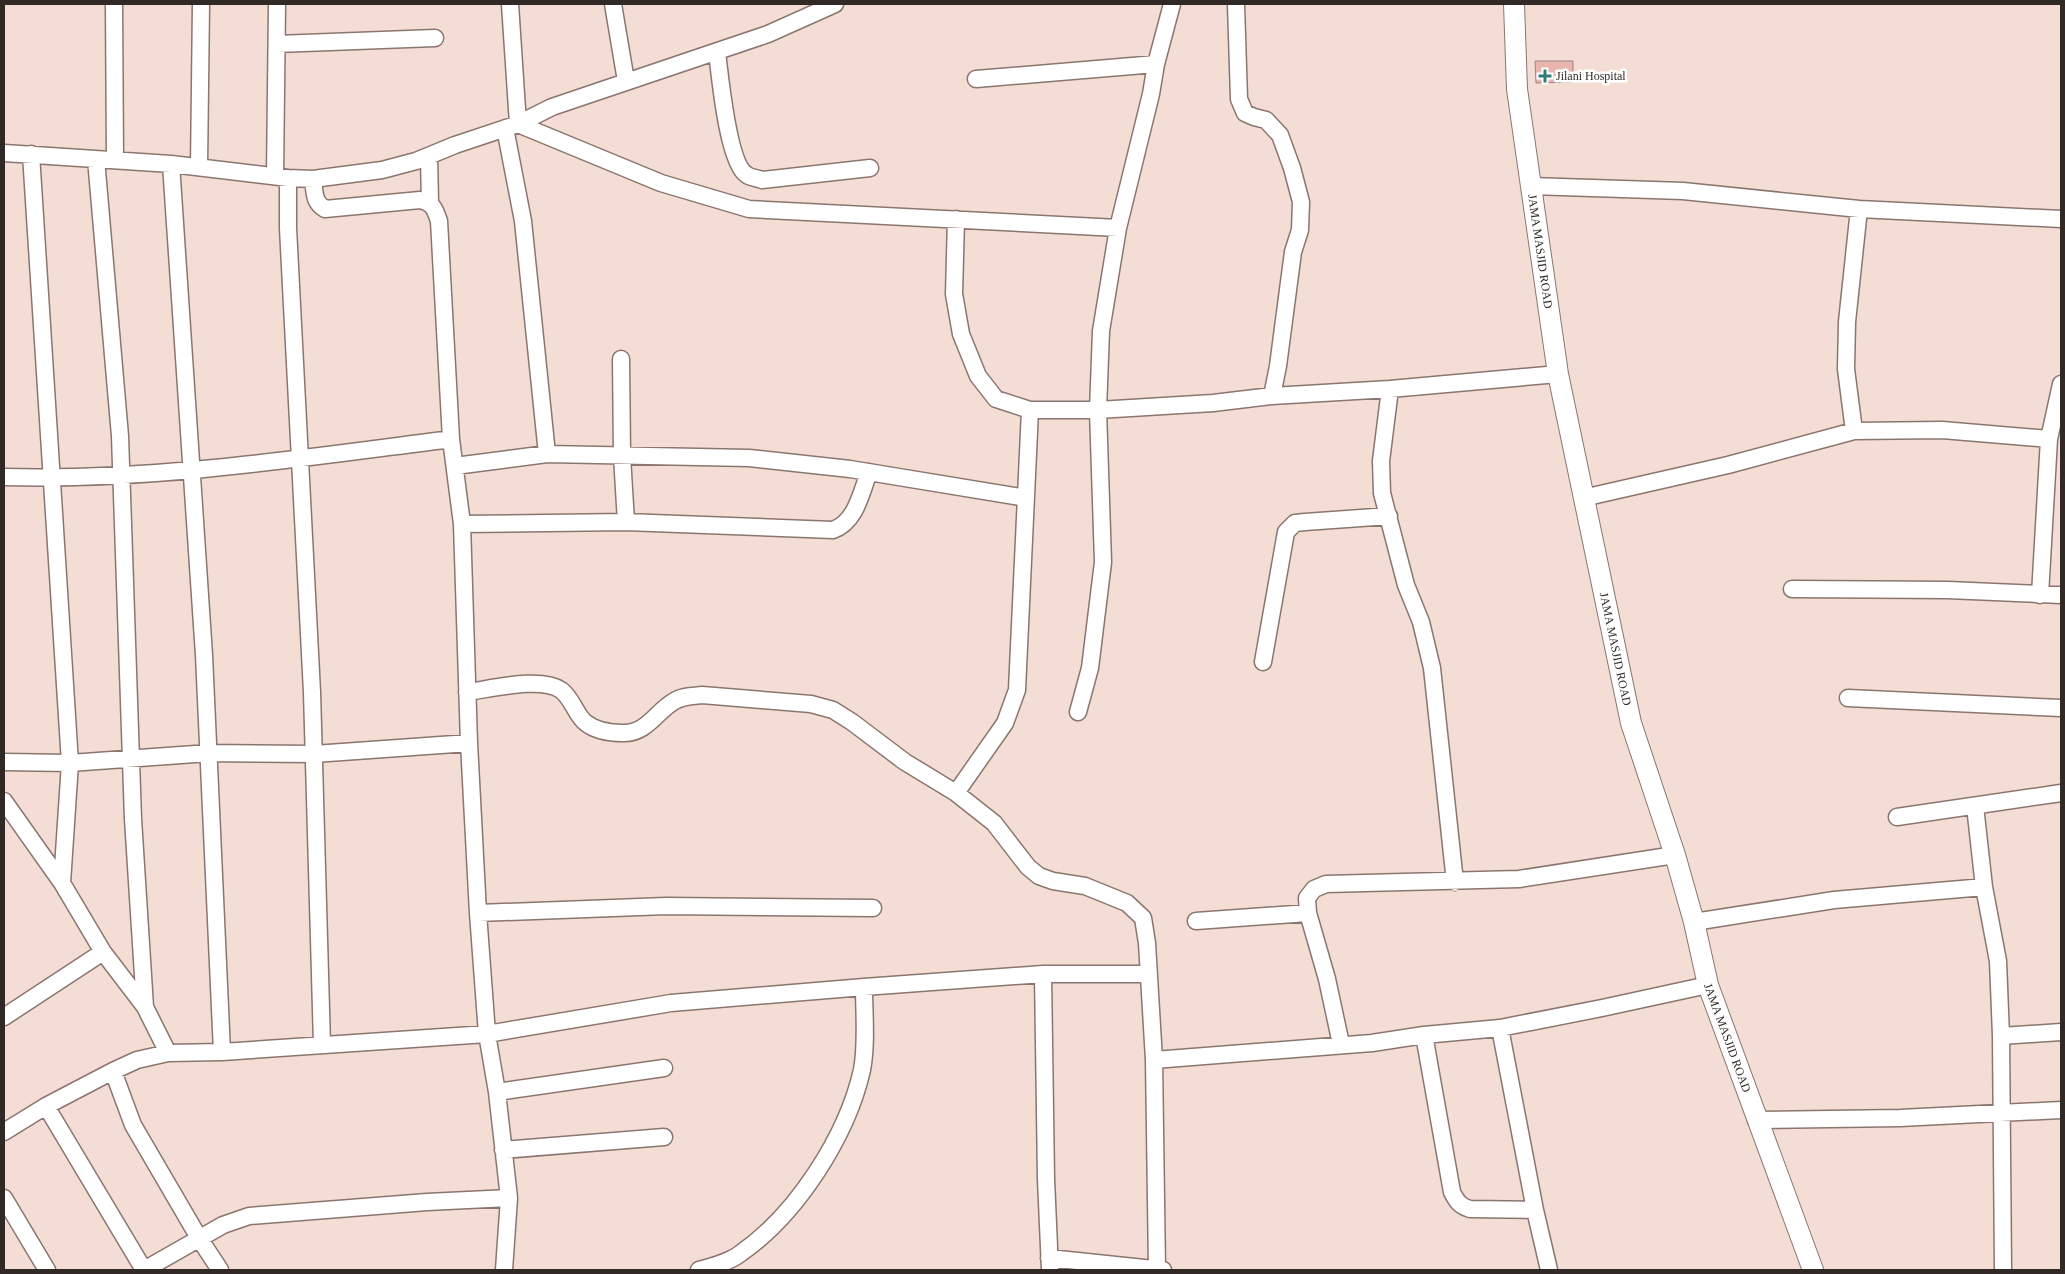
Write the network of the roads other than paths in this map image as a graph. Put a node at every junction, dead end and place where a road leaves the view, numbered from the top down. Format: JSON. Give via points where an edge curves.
{"nodes":[{"id":1,"x":114,"y":4,"type":"edge"},
{"id":2,"x":201,"y":4,"type":"edge"},
{"id":3,"x":278,"y":4,"type":"edge"},
{"id":4,"x":510,"y":4,"type":"edge"},
{"id":5,"x":613,"y":4,"type":"edge"},
{"id":6,"x":834,"y":4,"type":"edge"},
{"id":7,"x":1172,"y":4,"type":"edge"},
{"id":8,"x":1236,"y":4,"type":"edge"},
{"id":9,"x":1514,"y":4,"type":"edge"},
{"id":10,"x":435,"y":38,"type":"dead end"},
{"id":11,"x":278,"y":44,"type":"junction"},
{"id":12,"x":717,"y":52,"type":"junction"},
{"id":13,"x":1156,"y":64,"type":"junction"},
{"id":14,"x":976,"y":79,"type":"dead end"},
{"id":15,"x":626,"y":81,"type":"junction"},
{"id":16,"x":511,"y":126,"type":"junction"},
{"id":17,"x":4,"y":153,"type":"edge"},
{"id":18,"x":31,"y":154,"type":"junction"},
{"id":19,"x":429,"y":156,"type":"junction"},
{"id":20,"x":96,"y":159,"type":"junction"},
{"id":21,"x":115,"y":160,"type":"junction"},
{"id":22,"x":171,"y":164,"type":"junction"},
{"id":23,"x":199,"y":167,"type":"junction"},
{"id":24,"x":870,"y":168,"type":"dead end"},
{"id":25,"x":281,"y":177,"type":"junction"},
{"id":26,"x":313,"y":179,"type":"junction"},
{"id":27,"x":1531,"y":186,"type":"junction"},
{"id":28,"x":430,"y":203,"type":"junction"},
{"id":29,"x":1859,"y":209,"type":"junction"},
{"id":30,"x":956,"y":219,"type":"junction"},
{"id":31,"x":2061,"y":219,"type":"edge"},
{"id":32,"x":1118,"y":228,"type":"junction"},
{"id":33,"x":621,"y":359,"type":"dead end"},
{"id":34,"x":1558,"y":374,"type":"junction"},
{"id":35,"x":2061,"y":384,"type":"edge"},
{"id":36,"x":1390,"y":389,"type":"junction"},
{"id":37,"x":1272,"y":396,"type":"junction"},
{"id":38,"x":1030,"y":410,"type":"junction"},
{"id":39,"x":1098,"y":410,"type":"junction"},
{"id":40,"x":1854,"y":431,"type":"junction"},
{"id":41,"x":451,"y":439,"type":"junction"},
{"id":42,"x":2049,"y":439,"type":"junction"},
{"id":43,"x":547,"y":454,"type":"junction"},
{"id":44,"x":622,"y":456,"type":"junction"},
{"id":45,"x":300,"y":458,"type":"junction"},
{"id":46,"x":455,"y":466,"type":"junction"},
{"id":47,"x":192,"y":470,"type":"junction"},
{"id":48,"x":869,"y":472,"type":"junction"},
{"id":49,"x":121,"y":474,"type":"junction"},
{"id":50,"x":4,"y":477,"type":"edge"},
{"id":51,"x":53,"y":478,"type":"junction"},
{"id":52,"x":1026,"y":498,"type":"junction"},
{"id":53,"x":1583,"y":498,"type":"junction"},
{"id":54,"x":1389,"y":516,"type":"junction"},
{"id":55,"x":626,"y":522,"type":"junction"},
{"id":56,"x":462,"y":524,"type":"junction"},
{"id":57,"x":1792,"y":589,"type":"dead end"},
{"id":58,"x":2040,"y":595,"type":"junction"},
{"id":59,"x":2061,"y":595,"type":"edge"},
{"id":60,"x":1263,"y":662,"type":"dead end"},
{"id":61,"x":467,"y":692,"type":"junction"},
{"id":62,"x":1848,"y":698,"type":"dead end"},
{"id":63,"x":2061,"y":708,"type":"edge"},
{"id":64,"x":1078,"y":712,"type":"dead end"},
{"id":65,"x":469,"y":743,"type":"junction"},
{"id":66,"x":209,"y":753,"type":"junction"},
{"id":67,"x":314,"y":754,"type":"junction"},
{"id":68,"x":131,"y":758,"type":"junction"},
{"id":69,"x":4,"y":762,"type":"edge"},
{"id":70,"x":70,"y":763,"type":"junction"},
{"id":71,"x":956,"y":793,"type":"junction"},
{"id":72,"x":2061,"y":793,"type":"edge"},
{"id":73,"x":4,"y":801,"type":"edge"},
{"id":74,"x":1975,"y":806,"type":"junction"},
{"id":75,"x":1897,"y":817,"type":"dead end"},
{"id":76,"x":1675,"y":855,"type":"junction"},
{"id":77,"x":1455,"y":882,"type":"junction"},
{"id":78,"x":62,"y":883,"type":"junction"},
{"id":79,"x":1984,"y":887,"type":"junction"},
{"id":80,"x":873,"y":908,"type":"dead end"},
{"id":81,"x":478,"y":913,"type":"junction"},
{"id":82,"x":1308,"y":913,"type":"junction"},
{"id":83,"x":1196,"y":921,"type":"dead end"},
{"id":84,"x":1694,"y":922,"type":"junction"},
{"id":85,"x":103,"y":952,"type":"junction"},
{"id":86,"x":1043,"y":974,"type":"junction"},
{"id":87,"x":1148,"y":974,"type":"junction"},
{"id":88,"x":1708,"y":985,"type":"junction"},
{"id":89,"x":864,"y":987,"type":"junction"},
{"id":90,"x":145,"y":1006,"type":"junction"},
{"id":91,"x":4,"y":1017,"type":"edge"},
{"id":92,"x":1500,"y":1028,"type":"junction"},
{"id":93,"x":2061,"y":1032,"type":"edge"},
{"id":94,"x":488,"y":1034,"type":"junction"},
{"id":95,"x":1424,"y":1035,"type":"junction"},
{"id":96,"x":2002,"y":1036,"type":"junction"},
{"id":97,"x":1341,"y":1044,"type":"junction"},
{"id":98,"x":322,"y":1045,"type":"junction"},
{"id":99,"x":222,"y":1052,"type":"junction"},
{"id":100,"x":168,"y":1053,"type":"junction"},
{"id":101,"x":1154,"y":1060,"type":"junction"},
{"id":102,"x":664,"y":1068,"type":"dead end"},
{"id":103,"x":113,"y":1071,"type":"junction"},
{"id":104,"x":497,"y":1092,"type":"junction"},
{"id":105,"x":46,"y":1106,"type":"junction"},
{"id":106,"x":2061,"y":1110,"type":"edge"},
{"id":107,"x":2001,"y":1114,"type":"junction"},
{"id":108,"x":1756,"y":1120,"type":"junction"},
{"id":109,"x":4,"y":1132,"type":"edge"},
{"id":110,"x":664,"y":1137,"type":"dead end"},
{"id":111,"x":503,"y":1150,"type":"junction"},
{"id":112,"x":4,"y":1198,"type":"edge"},
{"id":113,"x":509,"y":1198,"type":"junction"},
{"id":114,"x":1535,"y":1210,"type":"junction"},
{"id":115,"x":199,"y":1238,"type":"junction"},
{"id":116,"x":1050,"y":1264,"type":"edge"},
{"id":117,"x":47,"y":1270,"type":"edge"},
{"id":118,"x":144,"y":1270,"type":"edge"},
{"id":119,"x":220,"y":1270,"type":"edge"},
{"id":120,"x":504,"y":1270,"type":"edge"},
{"id":121,"x":699,"y":1270,"type":"edge"},
{"id":122,"x":1159,"y":1270,"type":"edge"},
{"id":123,"x":1549,"y":1270,"type":"edge"},
{"id":124,"x":1813,"y":1270,"type":"edge"},
{"id":125,"x":2003,"y":1270,"type":"edge"}],
"edges":[{"from":1,"to":21,"type":"street"},
{"from":2,"to":23,"type":"street"},
{"from":3,"to":11,"type":"street"},
{"from":4,"to":16,"type":"street"},
{"from":5,"to":15,"type":"street"},
{"from":6,"to":12,"type":"street","via":[[768,34]]},
{"from":7,"to":13,"type":"street"},
{"from":8,"to":37,"type":"street","via":[[1239,99],[1245,112],[1266,120],[1280,135],[1301,202],[1300,230],[1293,252]]},
{"from":9,"to":27,"type":"street","name":"JAMA MASJID ROAD","via":[[1517,89]]},
{"from":10,"to":11,"type":"street"},
{"from":11,"to":25,"type":"street"},
{"from":12,"to":15,"type":"street"},
{"from":12,"to":24,"type":"street","via":[[730,139],[737,164],[746,175],[762,180]]},
{"from":13,"to":14,"type":"street"},
{"from":13,"to":32,"type":"street"},
{"from":15,"to":16,"type":"street","via":[[552,107]]},
{"from":16,"to":19,"type":"street"},
{"from":16,"to":30,"type":"street","via":[[661,183],[750,210]]},
{"from":16,"to":43,"type":"street"},
{"from":17,"to":18,"type":"street"},
{"from":18,"to":20,"type":"street"},
{"from":18,"to":51,"type":"street"},
{"from":19,"to":26,"type":"street","via":[[382,170]]},
{"from":19,"to":28,"type":"street"},
{"from":20,"to":21,"type":"street"},
{"from":20,"to":49,"type":"street"},
{"from":21,"to":22,"type":"street"},
{"from":22,"to":23,"type":"street"},
{"from":22,"to":47,"type":"street"},
{"from":23,"to":25,"type":"street"},
{"from":25,"to":26,"type":"street"},
{"from":25,"to":45,"type":"street","via":[[288,228]]},
{"from":26,"to":28,"type":"street","via":[[316,200],[325,209],[420,200]]},
{"from":27,"to":29,"type":"street","via":[[1683,191]]},
{"from":27,"to":34,"type":"street","name":"JAMA MASJID ROAD"},
{"from":28,"to":41,"type":"street","via":[[436,209],[439,221]]},
{"from":29,"to":31,"type":"street"},
{"from":29,"to":40,"type":"street","via":[[1847,322],[1846,369]]},
{"from":30,"to":32,"type":"street"},
{"from":30,"to":38,"type":"street","via":[[954,294],[961,334],[978,376],[996,399]]},
{"from":32,"to":39,"type":"street","via":[[1101,331]]},
{"from":33,"to":44,"type":"street"},
{"from":34,"to":36,"type":"street"},
{"from":34,"to":53,"type":"street","name":"JAMA MASJID ROAD"},
{"from":35,"to":42,"type":"street"},
{"from":36,"to":37,"type":"street"},
{"from":36,"to":54,"type":"street","via":[[1381,461],[1382,493]]},
{"from":37,"to":39,"type":"street"},
{"from":38,"to":39,"type":"street"},
{"from":38,"to":52,"type":"street"},
{"from":39,"to":64,"type":"street","via":[[1103,562],[1090,668]]},
{"from":40,"to":42,"type":"street","via":[[1942,430]]},
{"from":40,"to":53,"type":"street","via":[[1728,465]]},
{"from":41,"to":45,"type":"street"},
{"from":41,"to":46,"type":"street"},
{"from":42,"to":58,"type":"street"},
{"from":43,"to":44,"type":"street"},
{"from":43,"to":46,"type":"street"},
{"from":44,"to":48,"type":"street","via":[[749,458]]},
{"from":44,"to":55,"type":"street"},
{"from":45,"to":47,"type":"street"},
{"from":45,"to":67,"type":"street"},
{"from":46,"to":56,"type":"street"},
{"from":47,"to":49,"type":"street"},
{"from":47,"to":66,"type":"street"},
{"from":48,"to":52,"type":"street"},
{"from":48,"to":55,"type":"street","via":[[852,516],[833,530]]},
{"from":49,"to":51,"type":"street"},
{"from":49,"to":68,"type":"street"},
{"from":50,"to":51,"type":"street"},
{"from":51,"to":70,"type":"street"},
{"from":52,"to":71,"type":"street","via":[[1017,690],[1006,723]]},
{"from":53,"to":76,"type":"street","name":"JAMA MASJID ROAD","via":[[1631,723]]},
{"from":54,"to":60,"type":"street","via":[[1296,523],[1286,532]]},
{"from":54,"to":77,"type":"street","via":[[1432,668]]},
{"from":55,"to":56,"type":"street"},
{"from":56,"to":61,"type":"street"},
{"from":57,"to":58,"type":"street","via":[[1948,590]]},
{"from":58,"to":59,"type":"street"},
{"from":61,"to":65,"type":"street"},
{"from":61,"to":71,"type":"street","via":[[526,684],[547,685],[560,690],[571,700],[585,723],[603,731],[625,734],[643,728],[673,702],[686,697],[702,695],[811,704],[832,710],[852,722],[904,762]]},
{"from":62,"to":63,"type":"street"},
{"from":65,"to":67,"type":"street"},
{"from":65,"to":81,"type":"street"},
{"from":66,"to":67,"type":"street"},
{"from":66,"to":68,"type":"street"},
{"from":66,"to":99,"type":"street"},
{"from":67,"to":98,"type":"street"},
{"from":68,"to":70,"type":"street"},
{"from":68,"to":90,"type":"street"},
{"from":69,"to":70,"type":"street"},
{"from":70,"to":78,"type":"street"},
{"from":71,"to":87,"type":"street","via":[[994,823],[1028,867],[1039,876],[1054,882],[1085,886],[1127,903],[1142,918]]},
{"from":72,"to":74,"type":"street"},
{"from":73,"to":78,"type":"street"},
{"from":74,"to":75,"type":"street"},
{"from":74,"to":79,"type":"street"},
{"from":76,"to":77,"type":"street","via":[[1519,879]]},
{"from":76,"to":84,"type":"street","name":"JAMA MASJID ROAD"},
{"from":77,"to":82,"type":"street","via":[[1326,884],[1314,888],[1307,898]]},
{"from":78,"to":85,"type":"street"},
{"from":79,"to":84,"type":"street","via":[[1834,900]]},
{"from":79,"to":96,"type":"street","via":[[1998,961]]},
{"from":80,"to":81,"type":"street","via":[[666,906]]},
{"from":81,"to":94,"type":"street"},
{"from":82,"to":83,"type":"street"},
{"from":82,"to":97,"type":"street"},
{"from":84,"to":88,"type":"street","name":"JAMA MASJID ROAD"},
{"from":85,"to":90,"type":"street"},
{"from":85,"to":91,"type":"street"},
{"from":86,"to":87,"type":"street"},
{"from":86,"to":89,"type":"street"},
{"from":86,"to":116,"type":"street"},
{"from":87,"to":101,"type":"street"},
{"from":88,"to":92,"type":"street"},
{"from":88,"to":108,"type":"street","name":"JAMA MASJID ROAD"},
{"from":89,"to":94,"type":"street","via":[[670,1003]]},
{"from":89,"to":121,"type":"street","via":[[862,1070],[846,1121],[814,1174],[777,1224],[740,1254]]},
{"from":90,"to":100,"type":"street"},
{"from":92,"to":95,"type":"street"},
{"from":92,"to":114,"type":"street"},
{"from":93,"to":96,"type":"street"},
{"from":94,"to":98,"type":"street"},
{"from":94,"to":104,"type":"street"},
{"from":95,"to":97,"type":"street"},
{"from":95,"to":114,"type":"street","via":[[1456,1202],[1470,1209]]},
{"from":96,"to":107,"type":"street"},
{"from":97,"to":101,"type":"street"},
{"from":98,"to":99,"type":"street"},
{"from":99,"to":100,"type":"street"},
{"from":100,"to":103,"type":"street","via":[[137,1060]]},
{"from":101,"to":122,"type":"street"},
{"from":102,"to":104,"type":"street"},
{"from":103,"to":105,"type":"street"},
{"from":103,"to":115,"type":"street","via":[[133,1125]]},
{"from":104,"to":111,"type":"street"},
{"from":105,"to":109,"type":"street"},
{"from":105,"to":118,"type":"street"},
{"from":106,"to":107,"type":"street"},
{"from":107,"to":108,"type":"street"},
{"from":107,"to":125,"type":"street"},
{"from":108,"to":124,"type":"street","name":"JAMA MASJID ROAD"},
{"from":110,"to":111,"type":"street"},
{"from":111,"to":113,"type":"street"},
{"from":112,"to":117,"type":"street"},
{"from":113,"to":115,"type":"street","via":[[249,1216]]},
{"from":113,"to":120,"type":"street"},
{"from":114,"to":123,"type":"street"},
{"from":115,"to":118,"type":"street"},
{"from":115,"to":119,"type":"street"},
{"from":116,"to":122,"type":"street"}]}
